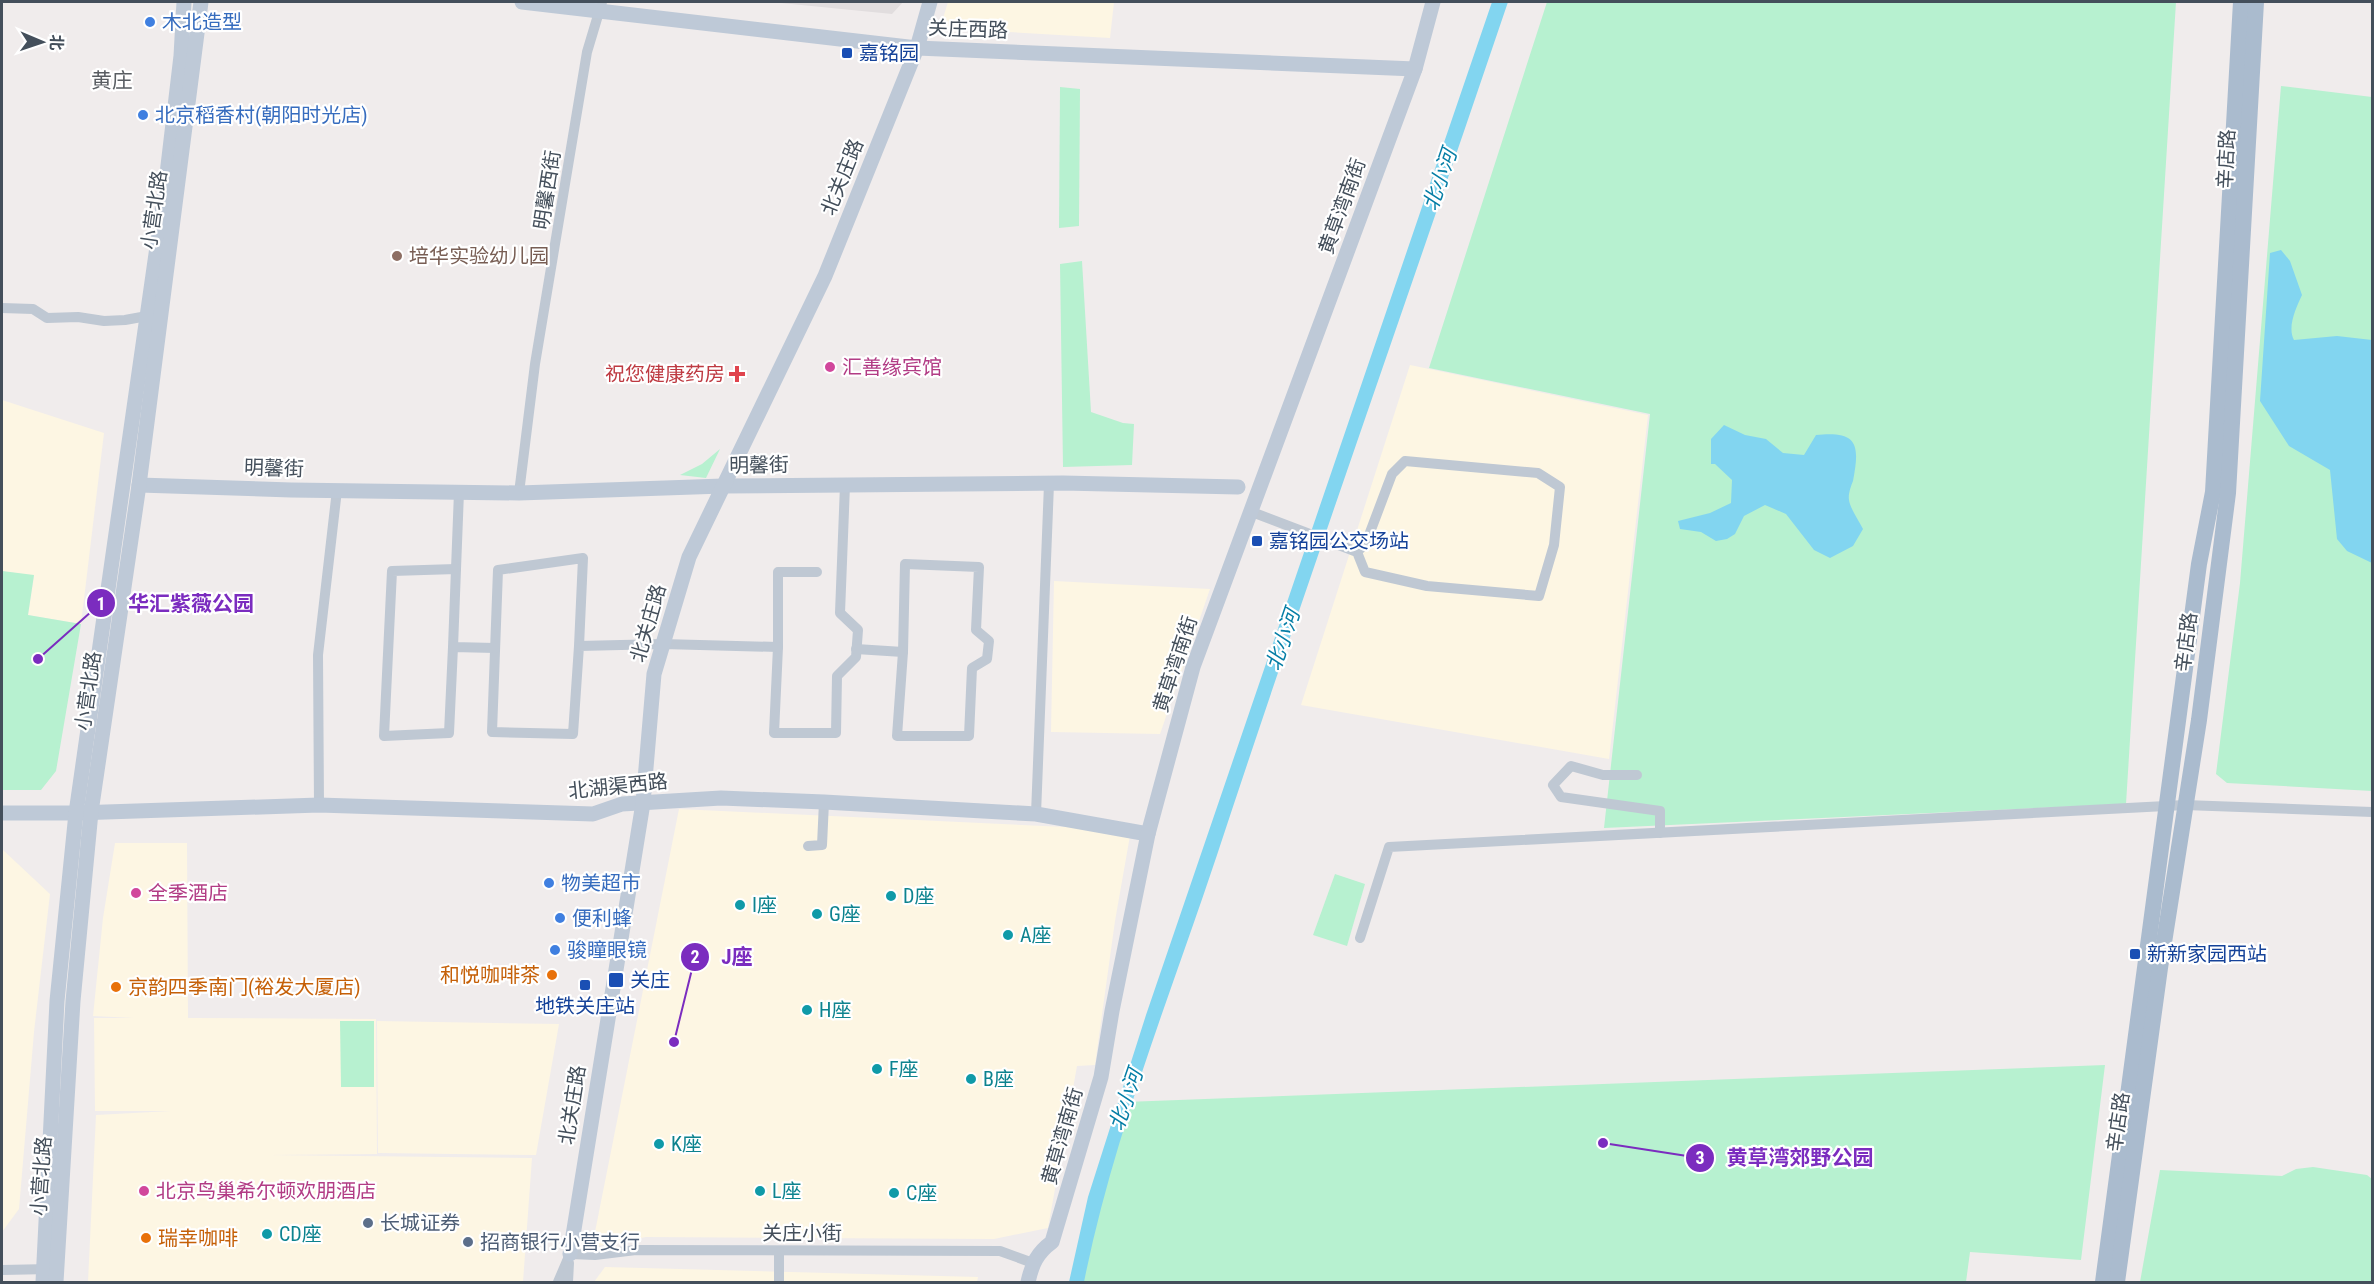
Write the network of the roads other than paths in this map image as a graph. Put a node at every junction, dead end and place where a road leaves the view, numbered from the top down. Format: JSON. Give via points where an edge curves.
{"nodes":[{"id":1,"x":184,"y":2,"type":"edge"},
{"id":2,"x":201,"y":2,"type":"edge"},
{"id":3,"x":522,"y":2,"type":"edge"},
{"id":4,"x":930,"y":2,"type":"edge"},
{"id":5,"x":1433,"y":2,"type":"edge"},
{"id":6,"x":2241,"y":2,"type":"edge"},
{"id":7,"x":2256,"y":2,"type":"edge"},
{"id":8,"x":600,"y":6,"type":"edge"},
{"id":9,"x":917,"y":48,"type":"junction"},
{"id":10,"x":1414,"y":69,"type":"junction"},
{"id":11,"x":2,"y":308,"type":"edge"},
{"id":12,"x":147,"y":316,"type":"junction"},
{"id":13,"x":1049,"y":484,"type":"junction"},
{"id":14,"x":139,"y":485,"type":"junction"},
{"id":15,"x":845,"y":485,"type":"junction"},
{"id":16,"x":723,"y":486,"type":"junction"},
{"id":17,"x":1238,"y":487,"type":"dead end"},
{"id":18,"x":337,"y":490,"type":"junction"},
{"id":19,"x":459,"y":492,"type":"junction"},
{"id":20,"x":519,"y":493,"type":"junction"},
{"id":21,"x":1252,"y":512,"type":"junction"},
{"id":22,"x":1357,"y":552,"type":"junction"},
{"id":23,"x":456,"y":569,"type":"junction"},
{"id":24,"x":817,"y":572,"type":"dead end"},
{"id":25,"x":663,"y":644,"type":"junction"},
{"id":26,"x":579,"y":646,"type":"junction"},
{"id":27,"x":453,"y":647,"type":"junction"},
{"id":28,"x":778,"y":647,"type":"junction"},
{"id":29,"x":495,"y":648,"type":"junction"},
{"id":30,"x":856,"y":649,"type":"junction"},
{"id":31,"x":903,"y":652,"type":"junction"},
{"id":32,"x":1637,"y":775,"type":"dead end"},
{"id":33,"x":824,"y":802,"type":"junction"},
{"id":34,"x":643,"y":803,"type":"junction"},
{"id":35,"x":319,"y":805,"type":"junction"},
{"id":36,"x":2185,"y":805,"type":"junction"},
{"id":37,"x":2167,"y":806,"type":"junction"},
{"id":38,"x":83,"y":812,"type":"junction"},
{"id":39,"x":2373,"y":812,"type":"edge"},
{"id":40,"x":2,"y":813,"type":"edge"},
{"id":41,"x":1036,"y":814,"type":"junction"},
{"id":42,"x":1660,"y":833,"type":"junction"},
{"id":43,"x":1148,"y":834,"type":"junction"},
{"id":44,"x":808,"y":846,"type":"dead end"},
{"id":45,"x":1360,"y":938,"type":"dead end"},
{"id":46,"x":779,"y":1252,"type":"junction"},
{"id":47,"x":570,"y":1254,"type":"junction"},
{"id":48,"x":1033,"y":1263,"type":"junction"},
{"id":49,"x":2,"y":1270,"type":"edge"},
{"id":50,"x":50,"y":1276,"type":"edge"},
{"id":51,"x":558,"y":1282,"type":"edge"},
{"id":52,"x":568,"y":1282,"type":"edge"},
{"id":53,"x":779,"y":1282,"type":"edge"},
{"id":54,"x":1028,"y":1282,"type":"edge"},
{"id":55,"x":2103,"y":1282,"type":"edge"},
{"id":56,"x":2117,"y":1282,"type":"edge"}],
"edges":[{"from":1,"to":12,"type":"street","name":"小营北路","via":[[181,56]]},
{"from":2,"to":14,"type":"street","name":"小营北路"},
{"from":3,"to":8,"type":"street","name":"关庄西路"},
{"from":4,"to":9,"type":"street","name":"北关庄路"},
{"from":5,"to":10,"type":"street","name":"黄草湾南街"},
{"from":6,"to":37,"type":"main road","name":"辛店路","via":[[2213,492],[2199,564]]},
{"from":7,"to":36,"type":"main road","name":"辛店路","via":[[2228,493]]},
{"from":8,"to":9,"type":"street","name":"关庄西路"},
{"from":8,"to":20,"type":"street","name":"明馨西街","via":[[587,51]]},
{"from":9,"to":10,"type":"street","name":"关庄西路"},
{"from":9,"to":16,"type":"street","name":"北关庄路","via":[[825,276]]},
{"from":10,"to":21,"type":"street","name":"黄草湾南街"},
{"from":11,"to":12,"type":"street","via":[[33,309],[47,318],[105,321]]},
{"from":12,"to":38,"type":"street","name":"小营北路"},
{"from":13,"to":15,"type":"street","name":"明馨街"},
{"from":13,"to":17,"type":"street","name":"明馨街"},
{"from":13,"to":41,"type":"street"},
{"from":14,"to":18,"type":"street","name":"明馨街"},
{"from":14,"to":38,"type":"street","name":"小营北路"},
{"from":15,"to":16,"type":"street","name":"明馨街"},
{"from":15,"to":30,"type":"street","via":[[840,613],[858,630]]},
{"from":16,"to":20,"type":"street","name":"明馨街"},
{"from":16,"to":25,"type":"street","name":"北关庄路","via":[[689,556]]},
{"from":18,"to":19,"type":"street","name":"明馨街"},
{"from":18,"to":35,"type":"street","via":[[318,655]]},
{"from":19,"to":20,"type":"street","name":"明馨街"},
{"from":19,"to":23,"type":"street"},
{"from":21,"to":22,"type":"street"},
{"from":21,"to":43,"type":"street","name":"黄草湾南街","via":[[1193,666]]},
{"from":22,"to":22,"type":"street","via":[[1366,543],[1392,474],[1405,461],[1538,473],[1560,487],[1554,544],[1539,596],[1427,586],[1365,572]]},
{"from":23,"to":27,"type":"street"},
{"from":23,"to":27,"type":"street","via":[[392,571],[384,736],[449,733]]},
{"from":24,"to":28,"type":"street","via":[[778,572]]},
{"from":25,"to":26,"type":"street"},
{"from":25,"to":28,"type":"street"},
{"from":25,"to":34,"type":"street","name":"北关庄路","via":[[654,674]]},
{"from":26,"to":29,"type":"street","via":[[583,558],[498,570]]},
{"from":26,"to":29,"type":"street","via":[[573,734],[492,732]]},
{"from":27,"to":29,"type":"street"},
{"from":28,"to":30,"type":"street","via":[[774,734],[836,733],[837,676],[856,657]]},
{"from":30,"to":31,"type":"street"},
{"from":31,"to":31,"type":"street","via":[[897,736],[969,736],[972,668],[987,659],[988,641],[976,630],[978,567],[904,564]]},
{"from":32,"to":42,"type":"street","via":[[1604,775],[1571,766],[1553,785],[1561,797],[1660,811]]},
{"from":33,"to":34,"type":"street","name":"北湖渠西路","via":[[721,798]]},
{"from":33,"to":41,"type":"street","name":"北湖渠西路"},
{"from":33,"to":44,"type":"street","via":[[822,845]]},
{"from":34,"to":35,"type":"street","name":"北湖渠西路","via":[[622,804],[593,814]]},
{"from":34,"to":47,"type":"street","name":"北关庄路"},
{"from":35,"to":38,"type":"street","name":"北湖渠西路"},
{"from":36,"to":37,"type":"street"},
{"from":36,"to":39,"type":"street"},
{"from":36,"to":56,"type":"main road","name":"辛店路"},
{"from":37,"to":42,"type":"street"},
{"from":37,"to":55,"type":"main road","name":"辛店路"},
{"from":38,"to":40,"type":"street","name":"北湖渠西路"},
{"from":38,"to":50,"type":"street","name":"小营北路","via":[[73,1001]]},
{"from":41,"to":43,"type":"street","name":"北湖渠西路"},
{"from":42,"to":45,"type":"street","via":[[1389,847]]},
{"from":43,"to":48,"type":"street","name":"黄草湾南街","via":[[1101,1077],[1052,1242]]},
{"from":46,"to":47,"type":"street","name":"关庄小街","via":[[636,1250]]},
{"from":46,"to":48,"type":"street","name":"关庄小街","via":[[1000,1251]]},
{"from":46,"to":53,"type":"street"},
{"from":47,"to":51,"type":"street"},
{"from":47,"to":52,"type":"street"},
{"from":48,"to":54,"type":"street","name":"黄草湾南街"},
{"from":49,"to":50,"type":"street"}]}
